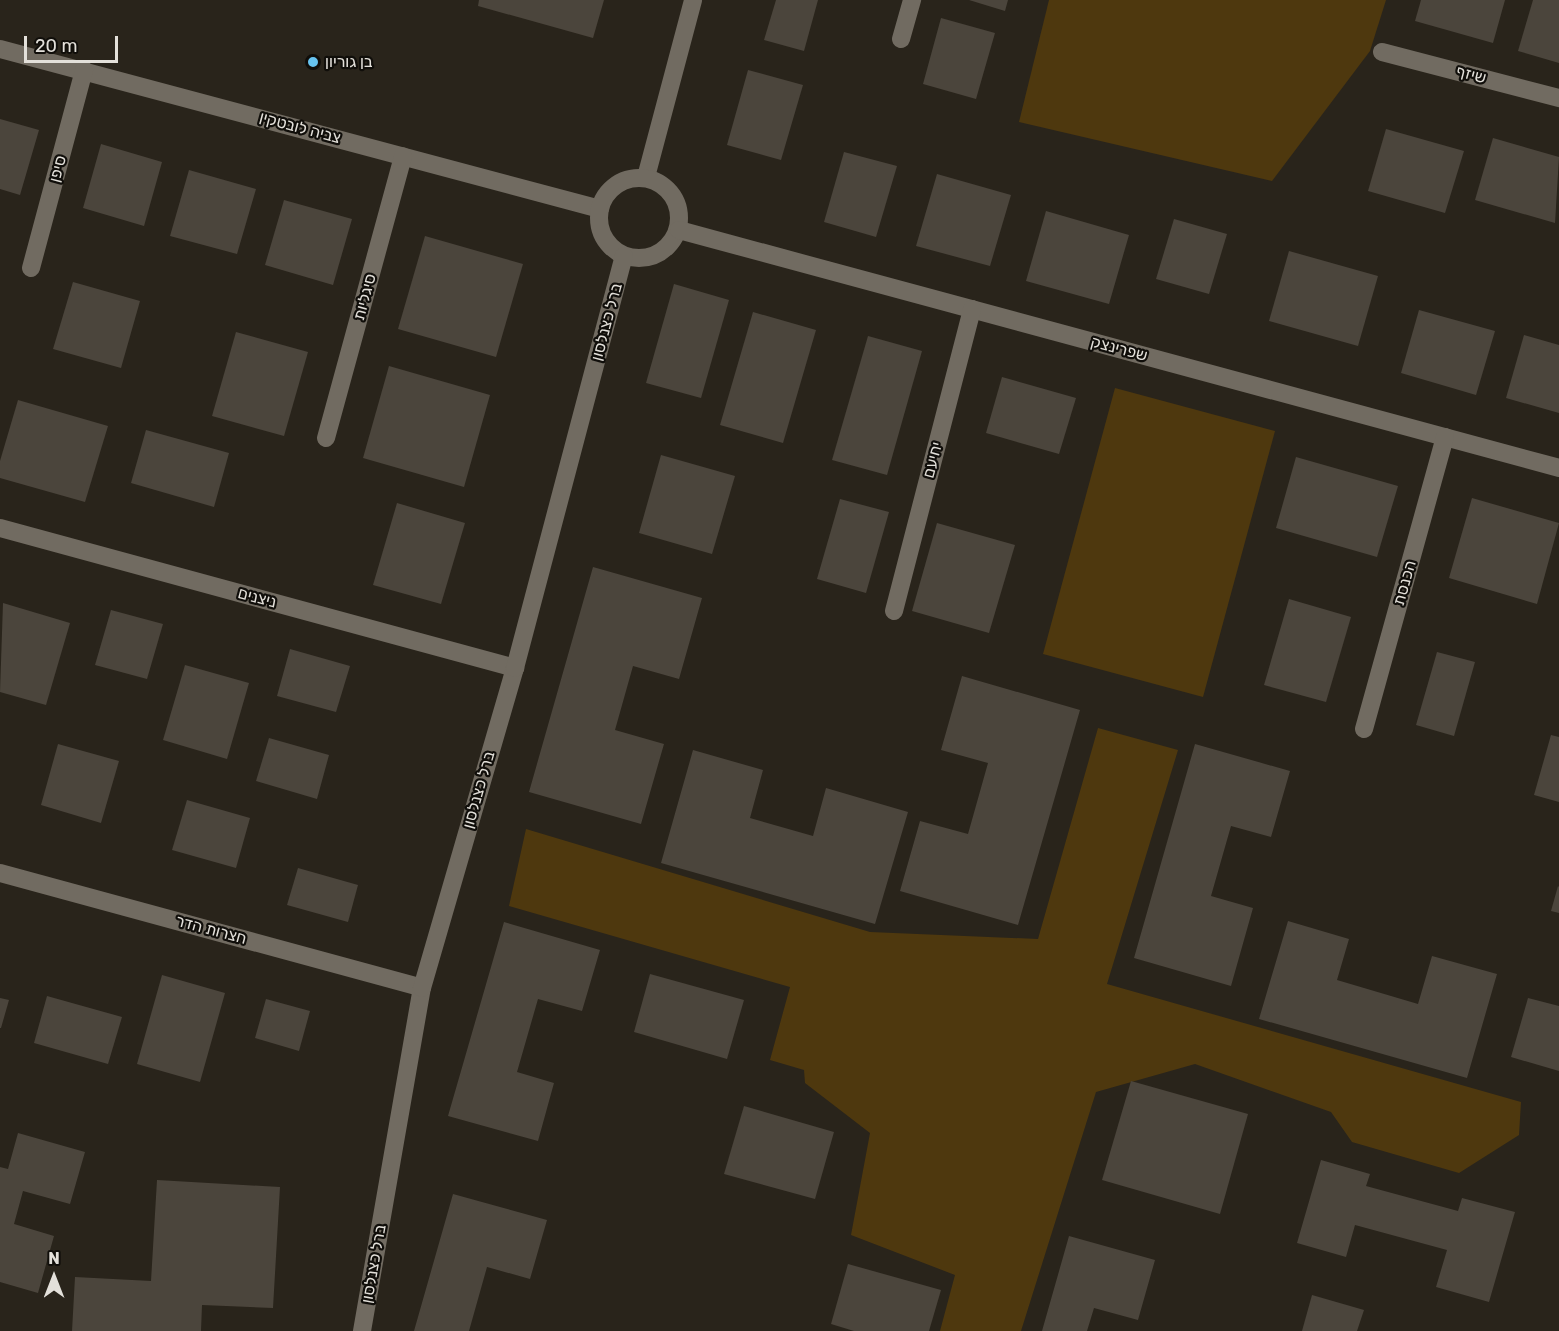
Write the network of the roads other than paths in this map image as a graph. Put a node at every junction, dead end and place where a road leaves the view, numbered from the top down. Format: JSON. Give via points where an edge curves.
{"nodes":[{"id":1,"x":693,"y":0,"type":"edge"},
{"id":2,"x":912,"y":0,"type":"edge"},
{"id":3,"x":901,"y":39,"type":"dead end"},
{"id":4,"x":0,"y":49,"type":"edge"},
{"id":5,"x":1382,"y":52,"type":"dead end"},
{"id":6,"x":84,"y":70,"type":"junction"},
{"id":7,"x":1559,"y":98,"type":"edge"},
{"id":8,"x":403,"y":156,"type":"junction"},
{"id":9,"x":646,"y":177,"type":"junction"},
{"id":10,"x":600,"y":209,"type":"junction"},
{"id":11,"x":679,"y":230,"type":"junction"},
{"id":12,"x":624,"y":256,"type":"junction"},
{"id":13,"x":31,"y":268,"type":"dead end"},
{"id":14,"x":972,"y":309,"type":"junction"},
{"id":15,"x":1445,"y":437,"type":"junction"},
{"id":16,"x":326,"y":438,"type":"dead end"},
{"id":17,"x":1559,"y":468,"type":"edge"},
{"id":18,"x":0,"y":528,"type":"edge"},
{"id":19,"x":894,"y":611,"type":"dead end"},
{"id":20,"x":515,"y":669,"type":"junction"},
{"id":21,"x":1364,"y":729,"type":"dead end"},
{"id":22,"x":0,"y":873,"type":"edge"},
{"id":23,"x":422,"y":988,"type":"junction"},
{"id":24,"x":362,"y":1331,"type":"edge"}],
"edges":[{"from":1,"to":9,"type":"street"},
{"from":2,"to":3,"type":"street"},
{"from":4,"to":6,"type":"street","name":"צביה לובטקין"},
{"from":5,"to":7,"type":"street","name":"שיזף"},
{"from":6,"to":8,"type":"street","name":"צביה לובטקין"},
{"from":6,"to":13,"type":"street","name":"סיפן"},
{"from":8,"to":10,"type":"street","name":"צביה לובטקין"},
{"from":8,"to":16,"type":"street","name":"סיגליות"},
{"from":9,"to":10,"type":"street","via":[[618,183]]},
{"from":9,"to":11,"type":"street","via":[[669,190],[677,202]]},
{"from":10,"to":12,"type":"street","via":[[603,236]]},
{"from":11,"to":12,"type":"street","via":[[665,250],[652,257]]},
{"from":11,"to":14,"type":"street","name":"שפרינצק"},
{"from":12,"to":20,"type":"street","name":"ברל כצנלסון"},
{"from":14,"to":15,"type":"street","name":"שפרינצק"},
{"from":14,"to":19,"type":"street","name":"יחיעם"},
{"from":15,"to":17,"type":"street","name":"שפרינצק"},
{"from":15,"to":21,"type":"street","name":"הכנסת"},
{"from":18,"to":20,"type":"street","name":"ניצנים"},
{"from":20,"to":23,"type":"street","name":"ברל כצנלסון"},
{"from":22,"to":23,"type":"street","name":"חצרות הדר"},
{"from":23,"to":24,"type":"street","name":"ברל כצנלסון"}]}
